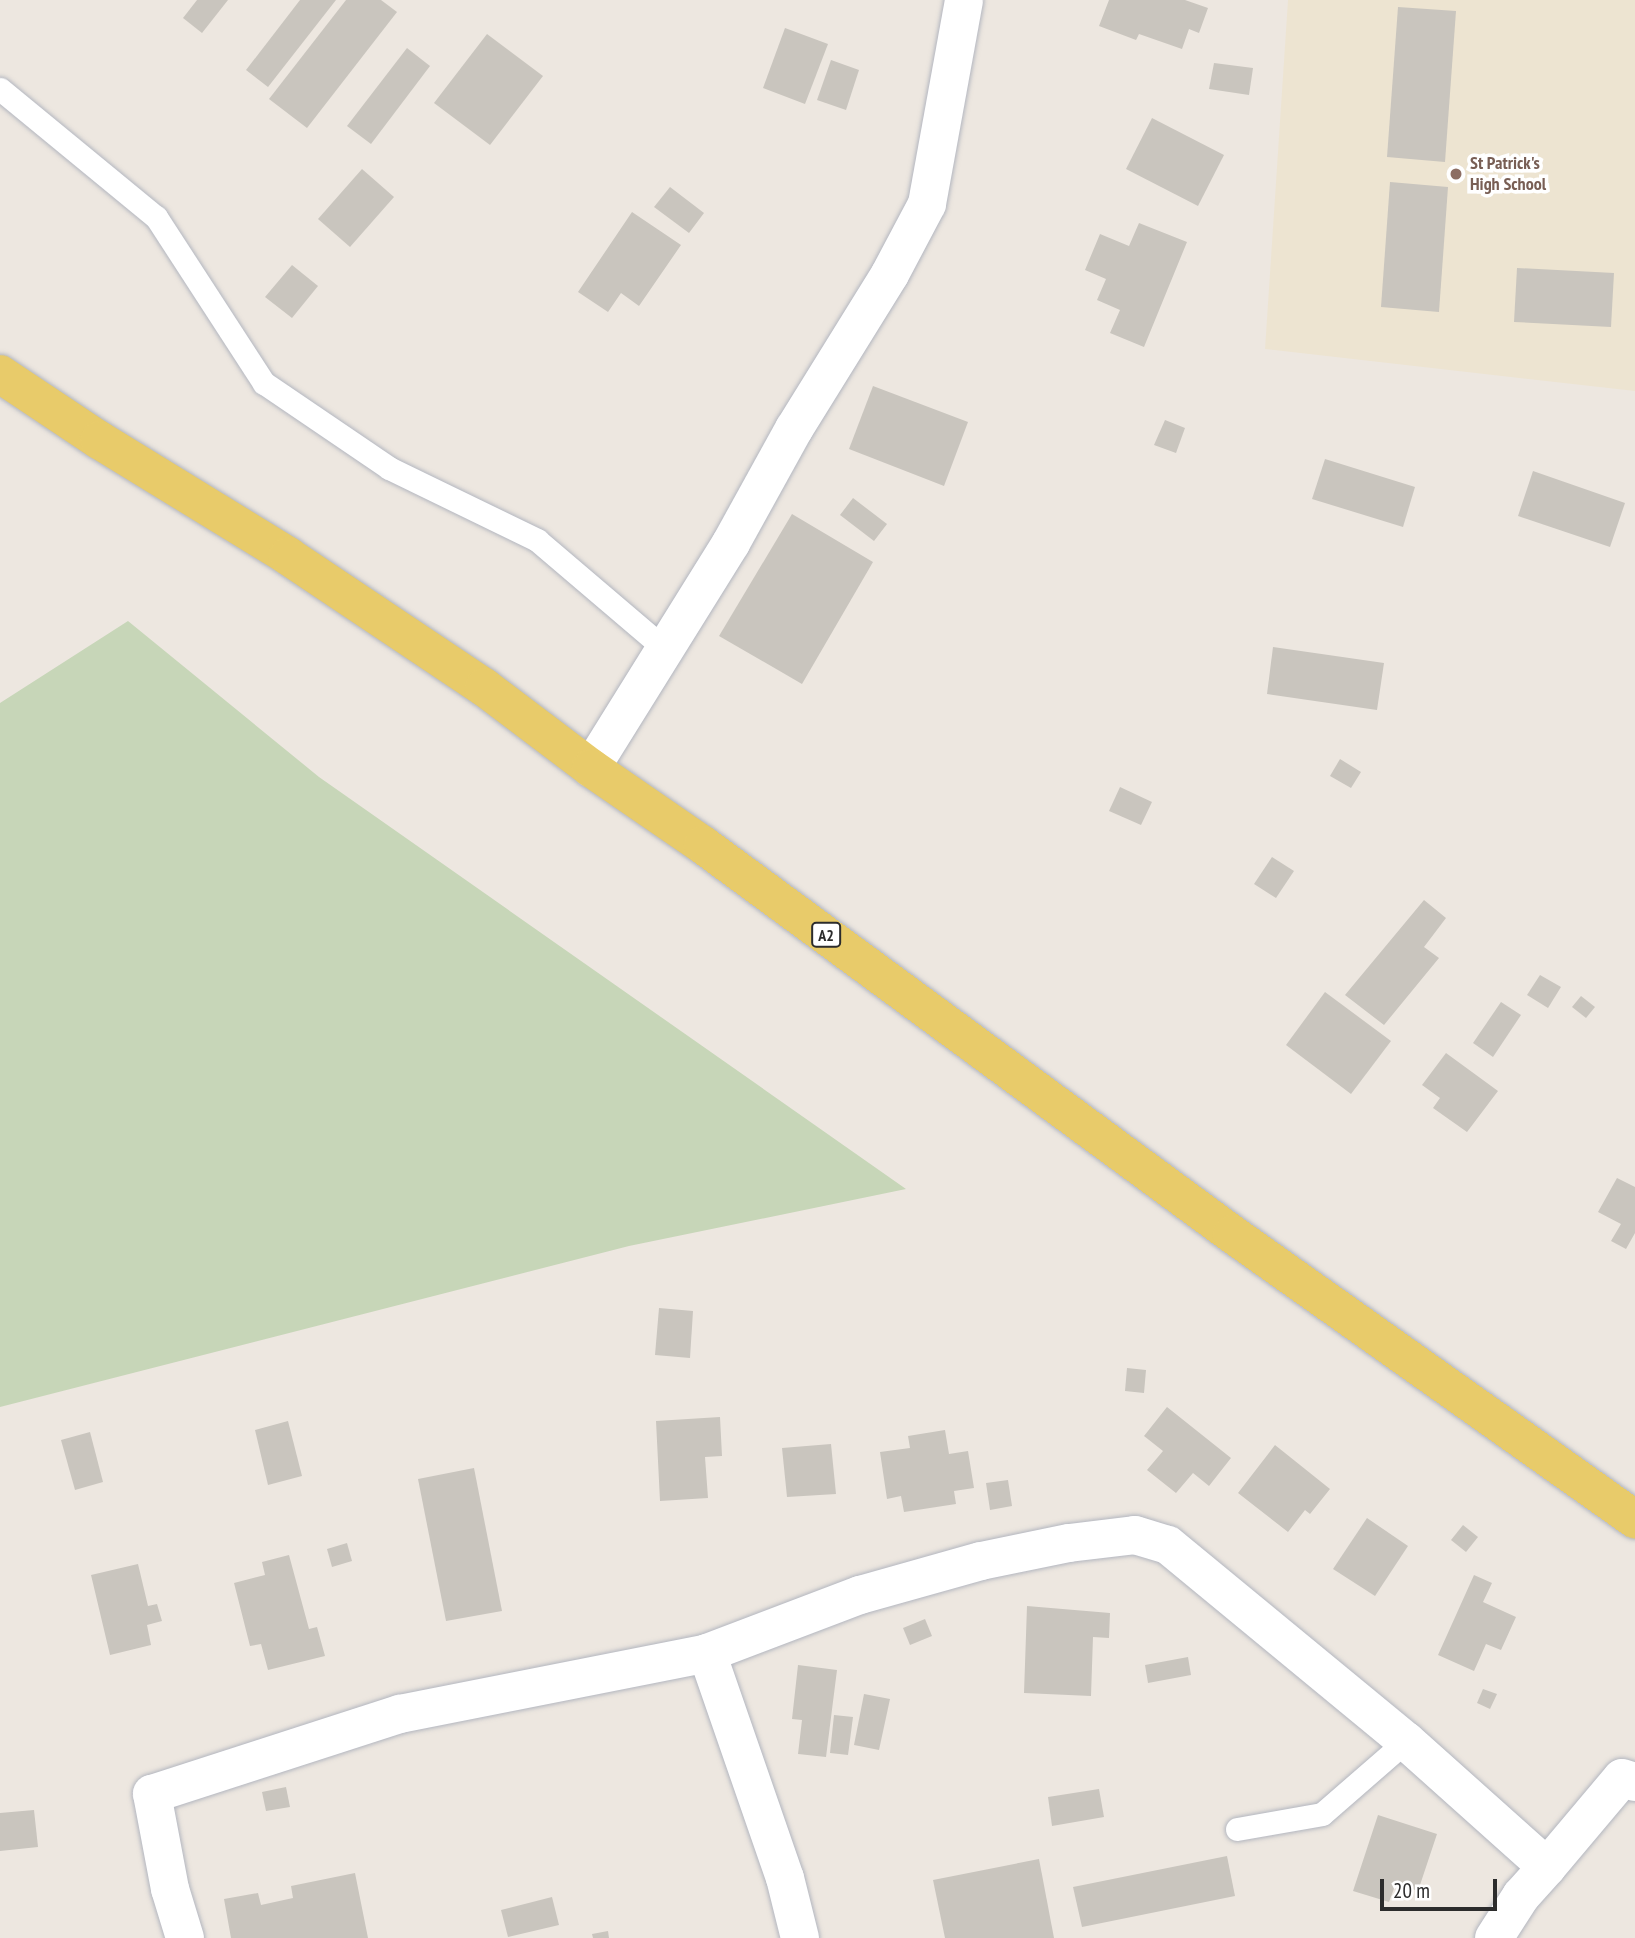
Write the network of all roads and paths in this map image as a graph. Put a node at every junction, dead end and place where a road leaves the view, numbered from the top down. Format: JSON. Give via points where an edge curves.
{"nodes":[{"id":1,"x":964,"y":0,"type":"edge"},
{"id":2,"x":0,"y":89,"type":"edge"},
{"id":3,"x":0,"y":374,"type":"edge"},
{"id":4,"x":665,"y":649,"type":"junction"},
{"id":5,"x":591,"y":768,"type":"junction"},
{"id":6,"x":1635,"y":1519,"type":"edge"},
{"id":7,"x":707,"y":1653,"type":"junction"},
{"id":8,"x":1406,"y":1741,"type":"junction"},
{"id":9,"x":1635,"y":1782,"type":"edge"},
{"id":10,"x":1237,"y":1829,"type":"dead end"},
{"id":11,"x":1547,"y":1867,"type":"junction"},
{"id":12,"x":185,"y":1938,"type":"edge"},
{"id":13,"x":800,"y":1938,"type":"edge"},
{"id":14,"x":1494,"y":1938,"type":"edge"}],
"edges":[{"from":1,"to":4,"type":"street","via":[[927,204],[890,274]]},
{"from":2,"to":4,"type":"lane","via":[[156,217],[264,383],[389,468],[537,540]]},
{"from":3,"to":5,"type":"main road","number":"A2","via":[[323,579],[484,687]]},
{"from":4,"to":5,"type":"street"},
{"from":5,"to":6,"type":"main road","number":"A2","via":[[703,845],[1232,1234]]},
{"from":7,"to":8,"type":"street","via":[[860,1595],[981,1561],[1135,1535],[1168,1545]]},
{"from":7,"to":12,"type":"street","via":[[400,1714],[152,1794],[170,1889]]},
{"from":7,"to":13,"type":"street","via":[[785,1878]]},
{"from":8,"to":10,"type":"lane","via":[[1322,1814]]},
{"from":8,"to":11,"type":"street"},
{"from":9,"to":11,"type":"street","via":[[1622,1778]]},
{"from":11,"to":14,"type":"street"}]}
